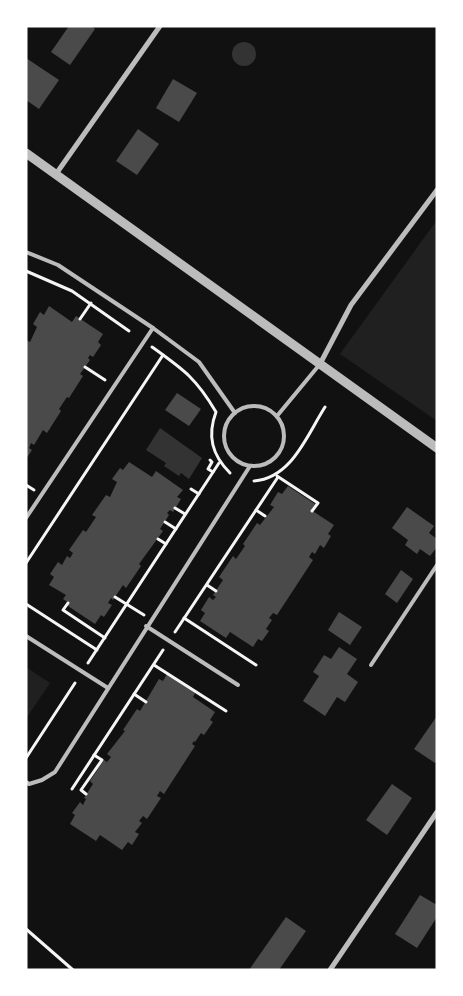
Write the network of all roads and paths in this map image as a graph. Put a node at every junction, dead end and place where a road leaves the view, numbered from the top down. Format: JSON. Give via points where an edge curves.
{"nodes":[{"id":1,"x":160,"y":26,"type":"edge"},
{"id":2,"x":26,"y":153,"type":"edge"},
{"id":3,"x":56,"y":174,"type":"junction"},
{"id":4,"x":437,"y":190,"type":"edge"},
{"id":5,"x":26,"y":252,"type":"edge"},
{"id":6,"x":26,"y":271,"type":"edge"},
{"id":7,"x":91,"y":303,"type":"junction"},
{"id":8,"x":80,"y":319,"type":"dead end"},
{"id":9,"x":153,"y":328,"type":"junction"},
{"id":10,"x":129,"y":331,"type":"dead end"},
{"id":11,"x":152,"y":347,"type":"dead end"},
{"id":12,"x":163,"y":355,"type":"junction"},
{"id":13,"x":320,"y":364,"type":"junction"},
{"id":14,"x":85,"y":367,"type":"dead end"},
{"id":15,"x":101,"y":378,"type":"dead end"},
{"id":16,"x":325,"y":407,"type":"dead end"},
{"id":17,"x":235,"y":413,"type":"junction"},
{"id":18,"x":277,"y":416,"type":"junction"},
{"id":19,"x":437,"y":448,"type":"edge"},
{"id":20,"x":210,"y":460,"type":"dead end"},
{"id":21,"x":219,"y":463,"type":"junction"},
{"id":22,"x":250,"y":466,"type":"junction"},
{"id":23,"x":213,"y":472,"type":"junction"},
{"id":24,"x":230,"y":473,"type":"dead end"},
{"id":25,"x":277,"y":476,"type":"junction"},
{"id":26,"x":254,"y":481,"type":"dead end"},
{"id":27,"x":191,"y":489,"type":"dead end"},
{"id":28,"x":199,"y":494,"type":"junction"},
{"id":29,"x":175,"y":508,"type":"dead end"},
{"id":30,"x":256,"y":510,"type":"junction"},
{"id":31,"x":312,"y":511,"type":"dead end"},
{"id":32,"x":185,"y":514,"type":"junction"},
{"id":33,"x":265,"y":516,"type":"dead end"},
{"id":34,"x":26,"y":518,"type":"edge"},
{"id":35,"x":165,"y":522,"type":"dead end"},
{"id":36,"x":176,"y":529,"type":"junction"},
{"id":37,"x":158,"y":539,"type":"dead end"},
{"id":38,"x":166,"y":544,"type":"junction"},
{"id":39,"x":26,"y":563,"type":"edge"},
{"id":40,"x":437,"y":565,"type":"edge"},
{"id":41,"x":207,"y":585,"type":"junction"},
{"id":42,"x":216,"y":591,"type":"dead end"},
{"id":43,"x":115,"y":597,"type":"dead end"},
{"id":44,"x":68,"y":603,"type":"dead end"},
{"id":45,"x":26,"y":604,"type":"edge"},
{"id":46,"x":127,"y":604,"type":"junction"},
{"id":47,"x":141,"y":613,"type":"dead end"},
{"id":48,"x":184,"y":618,"type":"junction"},
{"id":49,"x":146,"y":626,"type":"junction"},
{"id":50,"x":175,"y":632,"type":"dead end"},
{"id":51,"x":26,"y":636,"type":"edge"},
{"id":52,"x":105,"y":638,"type":"junction"},
{"id":53,"x":97,"y":650,"type":"junction"},
{"id":54,"x":163,"y":650,"type":"dead end"},
{"id":55,"x":88,"y":664,"type":"dead end"},
{"id":56,"x":154,"y":665,"type":"junction"},
{"id":57,"x":256,"y":665,"type":"dead end"},
{"id":58,"x":371,"y":665,"type":"dead end"},
{"id":59,"x":75,"y":683,"type":"dead end"},
{"id":60,"x":238,"y":685,"type":"dead end"},
{"id":61,"x":108,"y":688,"type":"junction"},
{"id":62,"x":134,"y":694,"type":"junction"},
{"id":63,"x":146,"y":702,"type":"dead end"},
{"id":64,"x":226,"y":711,"type":"dead end"},
{"id":65,"x":94,"y":755,"type":"junction"},
{"id":66,"x":26,"y":758,"type":"edge"},
{"id":67,"x":26,"y":782,"type":"edge"},
{"id":68,"x":72,"y":789,"type":"dead end"},
{"id":69,"x":86,"y":794,"type":"dead end"},
{"id":70,"x":437,"y":812,"type":"edge"},
{"id":71,"x":26,"y":929,"type":"edge"},
{"id":72,"x":73,"y":970,"type":"edge"},
{"id":73,"x":330,"y":970,"type":"edge"}],
"edges":[{"from":1,"to":3,"type":"street"},
{"from":2,"to":3,"type":"street"},
{"from":3,"to":13,"type":"street"},
{"from":4,"to":13,"type":"street","via":[[351,305]]},
{"from":5,"to":9,"type":"lane","via":[[58,265]]},
{"from":6,"to":7,"type":"path"},
{"from":7,"to":8,"type":"path"},
{"from":7,"to":10,"type":"path"},
{"from":9,"to":17,"type":"lane","via":[[199,362]]},
{"from":9,"to":34,"type":"lane"},
{"from":11,"to":12,"type":"path"},
{"from":12,"to":21,"type":"path","via":[[193,378],[216,412],[211,438]]},
{"from":12,"to":39,"type":"path"},
{"from":13,"to":18,"type":"lane"},
{"from":13,"to":19,"type":"street"},
{"from":14,"to":15,"type":"path"},
{"from":16,"to":25,"type":"path","via":[[292,459]]},
{"from":17,"to":18,"type":"lane","via":[[252,406],[270,410]]},
{"from":17,"to":22,"type":"lane","via":[[225,429],[226,447],[240,463]]},
{"from":18,"to":22,"type":"lane","via":[[283,425],[283,446],[270,462]]},
{"from":20,"to":23,"type":"path","via":[[208,469]]},
{"from":21,"to":23,"type":"path"},
{"from":21,"to":24,"type":"path"},
{"from":22,"to":49,"type":"lane"},
{"from":23,"to":28,"type":"path"},
{"from":25,"to":26,"type":"path"},
{"from":25,"to":30,"type":"path"},
{"from":25,"to":31,"type":"path","via":[[318,503]]},
{"from":27,"to":28,"type":"path"},
{"from":28,"to":32,"type":"path"},
{"from":29,"to":32,"type":"path"},
{"from":30,"to":33,"type":"path"},
{"from":30,"to":41,"type":"path"},
{"from":32,"to":36,"type":"path"},
{"from":35,"to":36,"type":"path"},
{"from":36,"to":38,"type":"path"},
{"from":37,"to":38,"type":"path"},
{"from":38,"to":46,"type":"path"},
{"from":40,"to":58,"type":"lane"},
{"from":41,"to":42,"type":"path"},
{"from":41,"to":48,"type":"path"},
{"from":43,"to":46,"type":"path"},
{"from":44,"to":52,"type":"path","via":[[63,610]]},
{"from":45,"to":53,"type":"path"},
{"from":46,"to":47,"type":"path"},
{"from":46,"to":52,"type":"path"},
{"from":48,"to":50,"type":"path"},
{"from":48,"to":57,"type":"path"},
{"from":49,"to":60,"type":"lane"},
{"from":49,"to":61,"type":"lane"},
{"from":51,"to":61,"type":"lane"},
{"from":52,"to":53,"type":"path"},
{"from":53,"to":55,"type":"path"},
{"from":54,"to":56,"type":"path"},
{"from":56,"to":62,"type":"path"},
{"from":56,"to":64,"type":"path"},
{"from":59,"to":66,"type":"path"},
{"from":61,"to":67,"type":"lane","via":[[55,772],[42,780]]},
{"from":62,"to":63,"type":"path"},
{"from":62,"to":65,"type":"path"},
{"from":65,"to":68,"type":"path"},
{"from":65,"to":69,"type":"path","via":[[102,760],[81,790]]},
{"from":70,"to":73,"type":"street"},
{"from":71,"to":72,"type":"path"}]}
